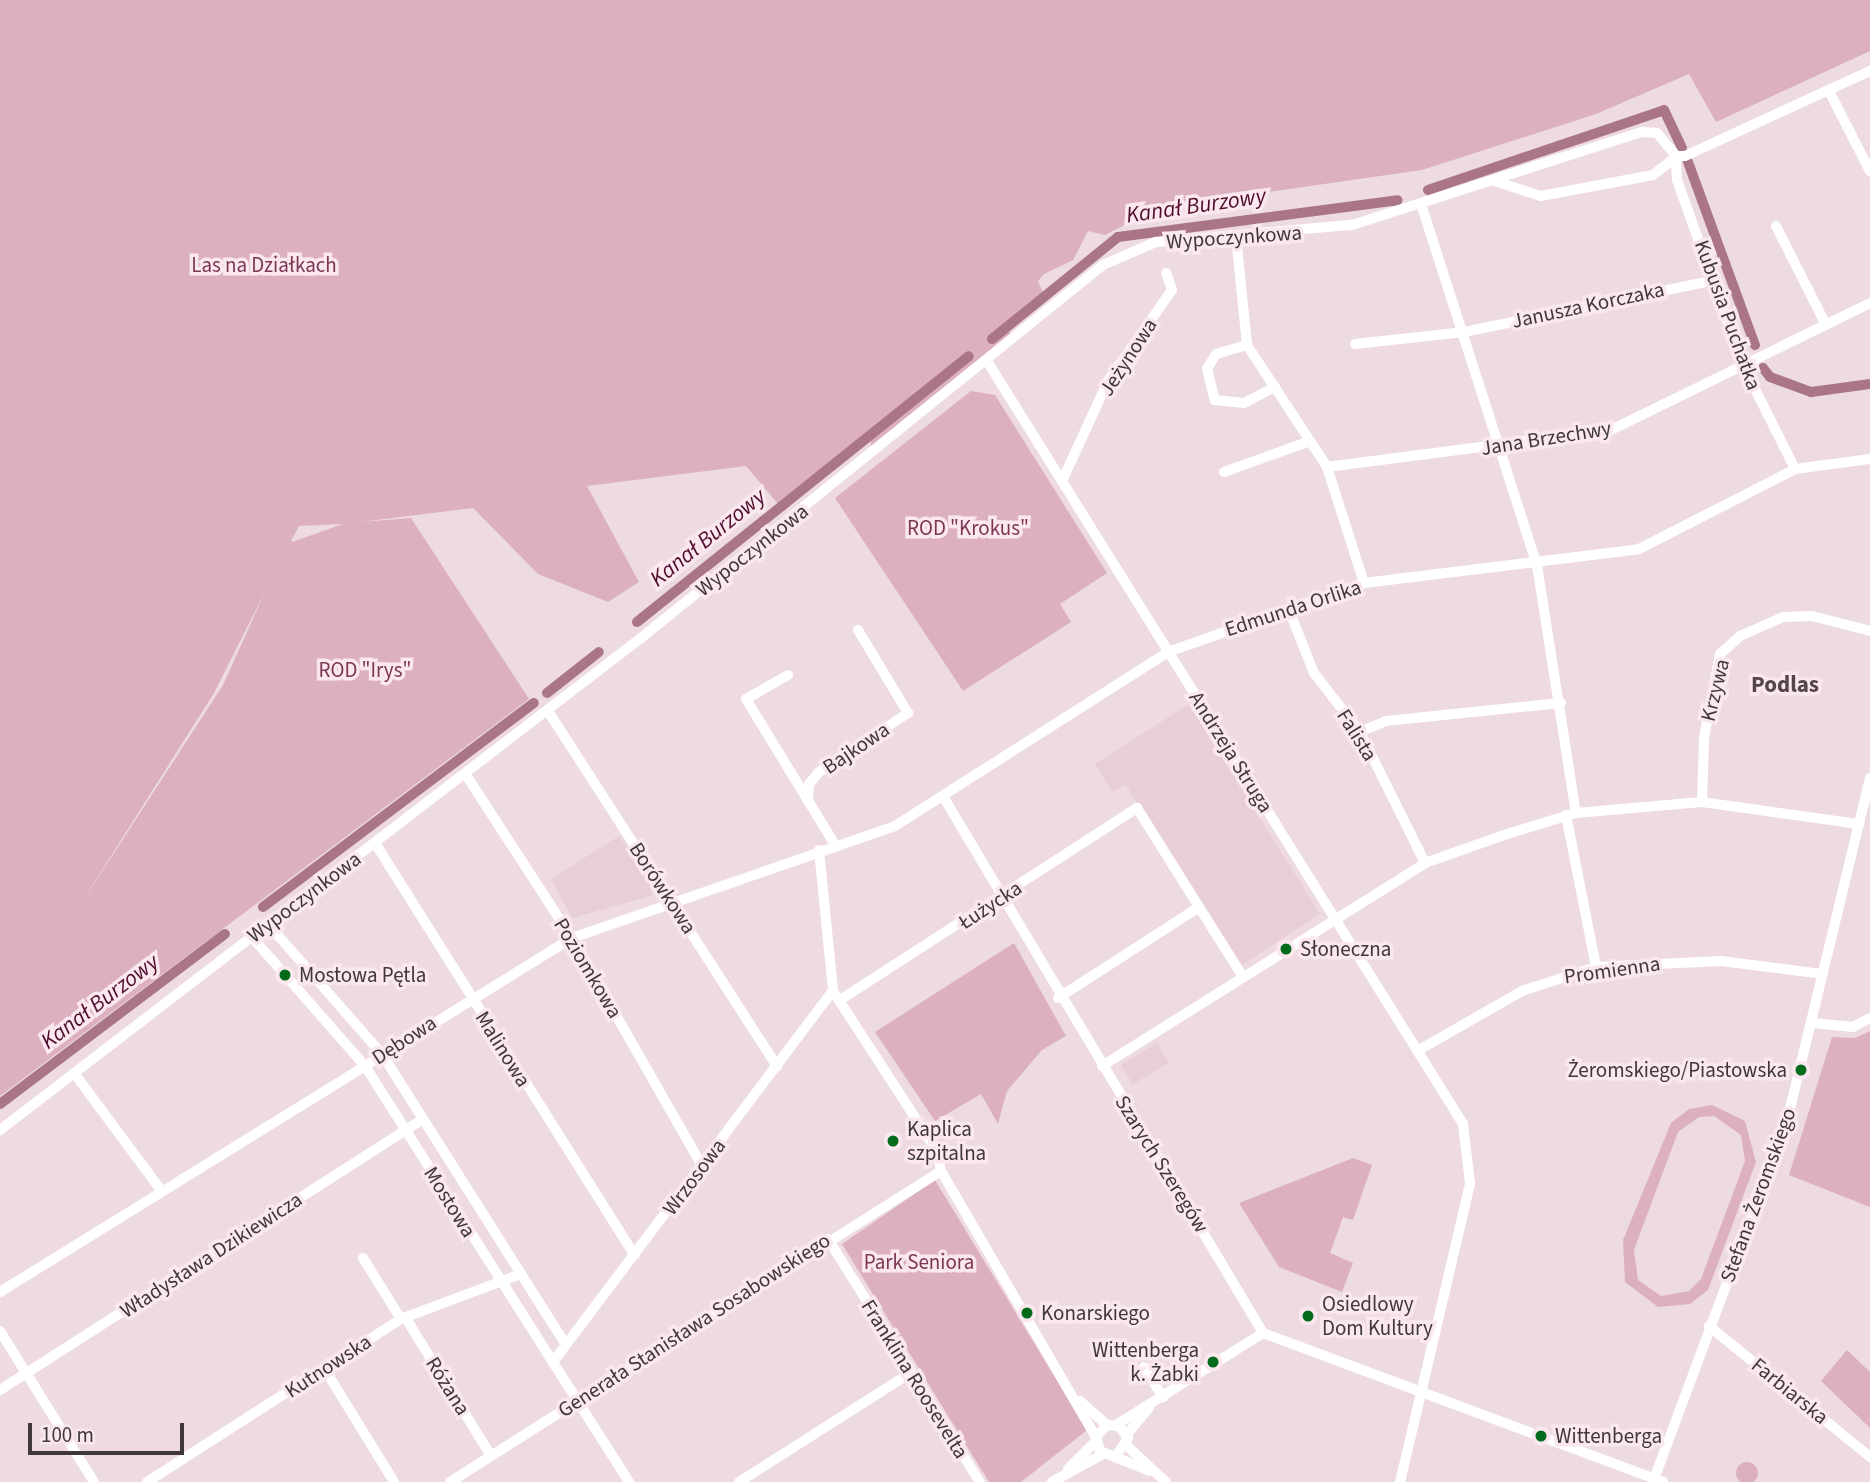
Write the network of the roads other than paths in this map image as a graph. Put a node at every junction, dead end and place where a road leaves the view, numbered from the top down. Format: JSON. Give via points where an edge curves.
{"nodes":[{"id":1,"x":1870,"y":71,"type":"edge"},
{"id":2,"x":1829,"y":91,"type":"junction"},
{"id":3,"x":1676,"y":156,"type":"junction"},
{"id":4,"x":1870,"y":171,"type":"edge"},
{"id":5,"x":1494,"y":181,"type":"junction"},
{"id":6,"x":1421,"y":204,"type":"junction"},
{"id":7,"x":1776,"y":226,"type":"dead end"},
{"id":8,"x":1236,"y":236,"type":"junction"},
{"id":9,"x":1166,"y":273,"type":"dead end"},
{"id":10,"x":1714,"y":280,"type":"junction"},
{"id":11,"x":1870,"y":303,"type":"edge"},
{"id":12,"x":1826,"y":325,"type":"junction"},
{"id":13,"x":1464,"y":332,"type":"junction"},
{"id":14,"x":1355,"y":344,"type":"dead end"},
{"id":15,"x":1247,"y":345,"type":"junction"},
{"id":16,"x":986,"y":361,"type":"junction"},
{"id":17,"x":1743,"y":365,"type":"junction"},
{"id":18,"x":1275,"y":387,"type":"junction"},
{"id":19,"x":1310,"y":441,"type":"junction"},
{"id":20,"x":1501,"y":446,"type":"junction"},
{"id":21,"x":1870,"y":459,"type":"edge"},
{"id":22,"x":1327,"y":467,"type":"junction"},
{"id":23,"x":1795,"y":470,"type":"junction"},
{"id":24,"x":1224,"y":472,"type":"dead end"},
{"id":25,"x":1062,"y":481,"type":"junction"},
{"id":26,"x":1537,"y":565,"type":"junction"},
{"id":27,"x":1364,"y":583,"type":"junction"},
{"id":28,"x":1289,"y":610,"type":"junction"},
{"id":29,"x":858,"y":631,"type":"dead end"},
{"id":30,"x":1870,"y":631,"type":"edge"},
{"id":31,"x":1168,"y":652,"type":"junction"},
{"id":32,"x":788,"y":675,"type":"dead end"},
{"id":33,"x":1561,"y":703,"type":"junction"},
{"id":34,"x":548,"y":711,"type":"junction"},
{"id":35,"x":1360,"y":732,"type":"junction"},
{"id":36,"x":466,"y":775,"type":"junction"},
{"id":37,"x":1870,"y":778,"type":"edge"},
{"id":38,"x":944,"y":798,"type":"junction"},
{"id":39,"x":808,"y":801,"type":"junction"},
{"id":40,"x":1702,"y":802,"type":"junction"},
{"id":41,"x":1571,"y":814,"type":"junction"},
{"id":42,"x":1859,"y":824,"type":"junction"},
{"id":43,"x":375,"y":843,"type":"junction"},
{"id":44,"x":835,"y":845,"type":"junction"},
{"id":45,"x":819,"y":850,"type":"junction"},
{"id":46,"x":1426,"y":863,"type":"junction"},
{"id":47,"x":1001,"y":898,"type":"junction"},
{"id":48,"x":673,"y":901,"type":"junction"},
{"id":49,"x":1199,"y":907,"type":"junction"},
{"id":50,"x":1334,"y":917,"type":"junction"},
{"id":51,"x":268,"y":925,"type":"junction"},
{"id":52,"x":252,"y":937,"type":"junction"},
{"id":53,"x":572,"y":938,"type":"junction"},
{"id":54,"x":1597,"y":968,"type":"junction"},
{"id":55,"x":1823,"y":974,"type":"junction"},
{"id":56,"x":1243,"y":977,"type":"junction"},
{"id":57,"x":837,"y":996,"type":"junction"},
{"id":58,"x":470,"y":998,"type":"junction"},
{"id":59,"x":1058,"y":998,"type":"junction"},
{"id":60,"x":1870,"y":1018,"type":"edge"},
{"id":61,"x":1812,"y":1023,"type":"junction"},
{"id":62,"x":1419,"y":1050,"type":"junction"},
{"id":63,"x":382,"y":1054,"type":"junction"},
{"id":64,"x":365,"y":1066,"type":"junction"},
{"id":65,"x":1102,"y":1066,"type":"junction"},
{"id":66,"x":776,"y":1067,"type":"junction"},
{"id":67,"x":74,"y":1073,"type":"junction"},
{"id":68,"x":423,"y":1119,"type":"junction"},
{"id":69,"x":0,"y":1130,"type":"edge"},
{"id":70,"x":406,"y":1130,"type":"junction"},
{"id":71,"x":702,"y":1166,"type":"junction"},
{"id":72,"x":941,"y":1171,"type":"junction"},
{"id":73,"x":161,"y":1190,"type":"junction"},
{"id":74,"x":828,"y":1239,"type":"junction"},
{"id":75,"x":634,"y":1255,"type":"junction"},
{"id":76,"x":363,"y":1258,"type":"dead end"},
{"id":77,"x":521,"y":1274,"type":"junction"},
{"id":78,"x":503,"y":1286,"type":"junction"},
{"id":79,"x":0,"y":1292,"type":"edge"},
{"id":80,"x":403,"y":1318,"type":"junction"},
{"id":81,"x":1709,"y":1326,"type":"junction"},
{"id":82,"x":0,"y":1331,"type":"edge"},
{"id":83,"x":1263,"y":1334,"type":"junction"},
{"id":84,"x":565,"y":1344,"type":"junction"},
{"id":85,"x":553,"y":1362,"type":"junction"},
{"id":86,"x":1144,"y":1367,"type":"dead end"},
{"id":87,"x":324,"y":1368,"type":"junction"},
{"id":88,"x":26,"y":1373,"type":"junction"},
{"id":89,"x":910,"y":1373,"type":"junction"},
{"id":90,"x":0,"y":1390,"type":"edge"},
{"id":91,"x":1422,"y":1391,"type":"junction"},
{"id":92,"x":1163,"y":1397,"type":"junction"},
{"id":93,"x":578,"y":1400,"type":"junction"},
{"id":94,"x":1080,"y":1401,"type":"junction"},
{"id":95,"x":1150,"y":1407,"type":"junction"},
{"id":96,"x":1112,"y":1425,"type":"junction"},
{"id":97,"x":1096,"y":1439,"type":"junction"},
{"id":98,"x":1127,"y":1440,"type":"junction"},
{"id":99,"x":491,"y":1454,"type":"junction"},
{"id":100,"x":1102,"y":1454,"type":"junction"},
{"id":101,"x":1116,"y":1456,"type":"junction"},
{"id":102,"x":1870,"y":1457,"type":"edge"},
{"id":103,"x":1068,"y":1469,"type":"junction"},
{"id":104,"x":1150,"y":1471,"type":"junction"},
{"id":105,"x":1657,"y":1481,"type":"edge"},
{"id":106,"x":94,"y":1482,"type":"edge"},
{"id":107,"x":147,"y":1482,"type":"edge"},
{"id":108,"x":394,"y":1482,"type":"edge"},
{"id":109,"x":450,"y":1482,"type":"edge"},
{"id":110,"x":629,"y":1482,"type":"edge"},
{"id":111,"x":739,"y":1482,"type":"edge"},
{"id":112,"x":980,"y":1482,"type":"edge"},
{"id":113,"x":1052,"y":1482,"type":"edge"},
{"id":114,"x":1166,"y":1482,"type":"edge"},
{"id":115,"x":1400,"y":1482,"type":"edge"}],
"edges":[{"from":1,"to":2,"type":"street"},
{"from":2,"to":3,"type":"street"},
{"from":2,"to":4,"type":"street"},
{"from":3,"to":5,"type":"street","via":[[1670,167],[1653,175],[1541,196],[1524,196]]},
{"from":3,"to":5,"type":"street","name":"Wypoczynkowa","via":[[1657,133],[1642,132]]},
{"from":3,"to":10,"type":"street","name":"Kubusia Puchatka","via":[[1677,180]]},
{"from":5,"to":6,"type":"street","name":"Wypoczynkowa"},
{"from":6,"to":8,"type":"street","name":"Wypoczynkowa","via":[[1337,228]]},
{"from":6,"to":13,"type":"street"},
{"from":7,"to":12,"type":"street"},
{"from":8,"to":15,"type":"street"},
{"from":8,"to":16,"type":"street","name":"Wypoczynkowa","via":[[1199,236],[1135,249],[1090,274]]},
{"from":9,"to":25,"type":"street","name":"Jeżynowa","via":[[1172,290],[1108,381]]},
{"from":10,"to":13,"type":"street","name":"Janusza Korczaka"},
{"from":10,"to":17,"type":"street","name":"Kubusia Puchatka"},
{"from":11,"to":12,"type":"street","name":"Jana Brzechwy"},
{"from":12,"to":17,"type":"street","name":"Jana Brzechwy"},
{"from":13,"to":14,"type":"street","name":"Janusza Korczaka"},
{"from":13,"to":20,"type":"street"},
{"from":15,"to":18,"type":"street"},
{"from":15,"to":18,"type":"street","via":[[1216,354],[1207,369],[1215,400],[1244,403]]},
{"from":16,"to":25,"type":"street","name":"Andrzeja Struga"},
{"from":16,"to":34,"type":"street","name":"Wypoczynkowa"},
{"from":17,"to":20,"type":"street","name":"Jana Brzechwy","via":[[1611,429]]},
{"from":17,"to":23,"type":"street","name":"Kubusia Puchatka"},
{"from":18,"to":19,"type":"street"},
{"from":19,"to":22,"type":"street"},
{"from":19,"to":24,"type":"street"},
{"from":20,"to":22,"type":"street","name":"Jana Brzechwy"},
{"from":20,"to":26,"type":"street"},
{"from":21,"to":23,"type":"street","name":"Edmunda Orlika"},
{"from":22,"to":27,"type":"street"},
{"from":23,"to":26,"type":"street","name":"Edmunda Orlika","via":[[1639,550]]},
{"from":25,"to":31,"type":"street","name":"Andrzeja Struga"},
{"from":26,"to":27,"type":"street","name":"Edmunda Orlika"},
{"from":26,"to":33,"type":"street"},
{"from":27,"to":28,"type":"street","name":"Edmunda Orlika"},
{"from":28,"to":31,"type":"street","name":"Edmunda Orlika"},
{"from":28,"to":35,"type":"street","name":"Falista","via":[[1314,673]]},
{"from":29,"to":39,"type":"street","name":"Bajkowa","via":[[908,713],[820,772],[809,784]]},
{"from":30,"to":40,"type":"street","name":"Krzywa","via":[[1812,616],[1783,617],[1740,636],[1720,654],[1704,738]]},
{"from":31,"to":38,"type":"street","name":"Edmunda Orlika"},
{"from":31,"to":50,"type":"street","name":"Andrzeja Struga"},
{"from":32,"to":39,"type":"street","name":"Bajkowa","via":[[746,699]]},
{"from":33,"to":35,"type":"street","via":[[1386,721]]},
{"from":33,"to":41,"type":"street"},
{"from":34,"to":36,"type":"street","name":"Wypoczynkowa"},
{"from":34,"to":48,"type":"street","name":"Borówkowa"},
{"from":35,"to":46,"type":"street","name":"Falista"},
{"from":36,"to":43,"type":"street","name":"Wypoczynkowa"},
{"from":36,"to":53,"type":"street","name":"Poziomkowa"},
{"from":37,"to":42,"type":"street","name":"Stefana Żeromskiego"},
{"from":38,"to":44,"type":"street","name":"Edmunda Orlika","via":[[895,826]]},
{"from":38,"to":47,"type":"street","name":"Szarych Szeregów"},
{"from":39,"to":44,"type":"street","name":"Bajkowa"},
{"from":40,"to":41,"type":"street"},
{"from":40,"to":42,"type":"street"},
{"from":41,"to":46,"type":"street"},
{"from":41,"to":54,"type":"street"},
{"from":42,"to":55,"type":"street","name":"Stefana Żeromskiego"},
{"from":43,"to":51,"type":"street","name":"Wypoczynkowa"},
{"from":43,"to":58,"type":"street","name":"Malinowa"},
{"from":44,"to":45,"type":"street","name":"Dębowa"},
{"from":45,"to":48,"type":"street","name":"Dębowa"},
{"from":45,"to":57,"type":"street"},
{"from":46,"to":50,"type":"street"},
{"from":47,"to":49,"type":"street","name":"Łużycka","via":[[1137,808]]},
{"from":47,"to":57,"type":"street","name":"Łużycka"},
{"from":47,"to":59,"type":"street","name":"Szarych Szeregów"},
{"from":48,"to":53,"type":"street","name":"Dębowa"},
{"from":48,"to":66,"type":"street","name":"Borówkowa"},
{"from":49,"to":56,"type":"street"},
{"from":49,"to":59,"type":"street"},
{"from":50,"to":56,"type":"street"},
{"from":50,"to":62,"type":"street","name":"Andrzeja Struga"},
{"from":51,"to":52,"type":"street","name":"Wypoczynkowa"},
{"from":51,"to":63,"type":"street","name":"Mostowa"},
{"from":52,"to":64,"type":"street","name":"Mostowa"},
{"from":52,"to":67,"type":"street","name":"Wypoczynkowa"},
{"from":53,"to":58,"type":"street","name":"Dębowa"},
{"from":53,"to":71,"type":"street","name":"Poziomkowa"},
{"from":54,"to":55,"type":"street","name":"Promienna","via":[[1721,961]]},
{"from":54,"to":62,"type":"street","name":"Promienna","via":[[1522,991]]},
{"from":55,"to":61,"type":"street","name":"Stefana Żeromskiego"},
{"from":56,"to":65,"type":"street"},
{"from":57,"to":66,"type":"street","name":"Wrzosowa"},
{"from":57,"to":72,"type":"street","via":[[937,1151]]},
{"from":58,"to":63,"type":"street","name":"Dębowa"},
{"from":58,"to":75,"type":"street","name":"Malinowa"},
{"from":59,"to":65,"type":"street","name":"Szarych Szeregów"},
{"from":60,"to":61,"type":"street","via":[[1853,1027]]},
{"from":61,"to":81,"type":"street","name":"Stefana Żeromskiego","via":[[1787,1121]]},
{"from":62,"to":91,"type":"street","name":"Andrzeja Struga","via":[[1470,1146],[1470,1184]]},
{"from":63,"to":64,"type":"street","name":"Dębowa"},
{"from":63,"to":68,"type":"street","name":"Mostowa"},
{"from":64,"to":70,"type":"street","name":"Mostowa"},
{"from":64,"to":73,"type":"street","name":"Dębowa"},
{"from":65,"to":83,"type":"street","name":"Szarych Szeregów"},
{"from":66,"to":71,"type":"street","name":"Wrzosowa"},
{"from":67,"to":69,"type":"street","name":"Wypoczynkowa"},
{"from":67,"to":73,"type":"street"},
{"from":68,"to":70,"type":"street","name":"Władysława Dzikiewicza"},
{"from":68,"to":77,"type":"street","name":"Mostowa"},
{"from":70,"to":78,"type":"street","name":"Mostowa"},
{"from":70,"to":88,"type":"street","name":"Władysława Dzikiewicza"},
{"from":71,"to":75,"type":"street","name":"Wrzosowa"},
{"from":72,"to":74,"type":"street","name":"Generała Stanisława Sosabowskiego"},
{"from":72,"to":94,"type":"street"},
{"from":73,"to":79,"type":"street","name":"Dębowa"},
{"from":74,"to":89,"type":"street","name":"Franklina Roosevelta"},
{"from":74,"to":93,"type":"street","name":"Generała Stanisława Sosabowskiego"},
{"from":75,"to":84,"type":"street","name":"Wrzosowa"},
{"from":76,"to":80,"type":"street","name":"Różana"},
{"from":77,"to":78,"type":"street","name":"Kutnowska"},
{"from":77,"to":84,"type":"street","name":"Mostowa"},
{"from":78,"to":80,"type":"street","name":"Kutnowska"},
{"from":78,"to":85,"type":"street","name":"Mostowa"},
{"from":80,"to":87,"type":"street","name":"Kutnowska"},
{"from":80,"to":99,"type":"street","name":"Różana"},
{"from":81,"to":102,"type":"street","name":"Farbiarska"},
{"from":81,"to":105,"type":"street","name":"Stefana Żeromskiego"},
{"from":82,"to":88,"type":"street"},
{"from":83,"to":91,"type":"street"},
{"from":83,"to":92,"type":"street"},
{"from":84,"to":85,"type":"street","name":"Wrzosowa"},
{"from":85,"to":93,"type":"street","name":"Mostowa"},
{"from":86,"to":92,"type":"street"},
{"from":87,"to":107,"type":"street","name":"Kutnowska"},
{"from":87,"to":108,"type":"street"},
{"from":88,"to":90,"type":"street","name":"Władysława Dzikiewicza"},
{"from":88,"to":106,"type":"street"},
{"from":89,"to":111,"type":"street"},
{"from":89,"to":112,"type":"street","name":"Franklina Roosevelta"},
{"from":91,"to":105,"type":"street"},
{"from":91,"to":115,"type":"street"},
{"from":92,"to":95,"type":"street"},
{"from":93,"to":99,"type":"street","name":"Generała Stanisława Sosabowskiego"},
{"from":93,"to":110,"type":"street","name":"Mostowa"},
{"from":94,"to":96,"type":"street"},
{"from":94,"to":97,"type":"street"},
{"from":95,"to":96,"type":"street"},
{"from":95,"to":98,"type":"street"},
{"from":96,"to":97,"type":"street"},
{"from":96,"to":98,"type":"street"},
{"from":97,"to":100,"type":"street"},
{"from":97,"to":103,"type":"street"},
{"from":98,"to":101,"type":"street"},
{"from":98,"to":104,"type":"street"},
{"from":99,"to":109,"type":"street","name":"Generała Stanisława Sosabowskiego"},
{"from":100,"to":101,"type":"street"},
{"from":100,"to":103,"type":"street"},
{"from":101,"to":104,"type":"street"},
{"from":103,"to":113,"type":"street"},
{"from":104,"to":114,"type":"street"}]}
